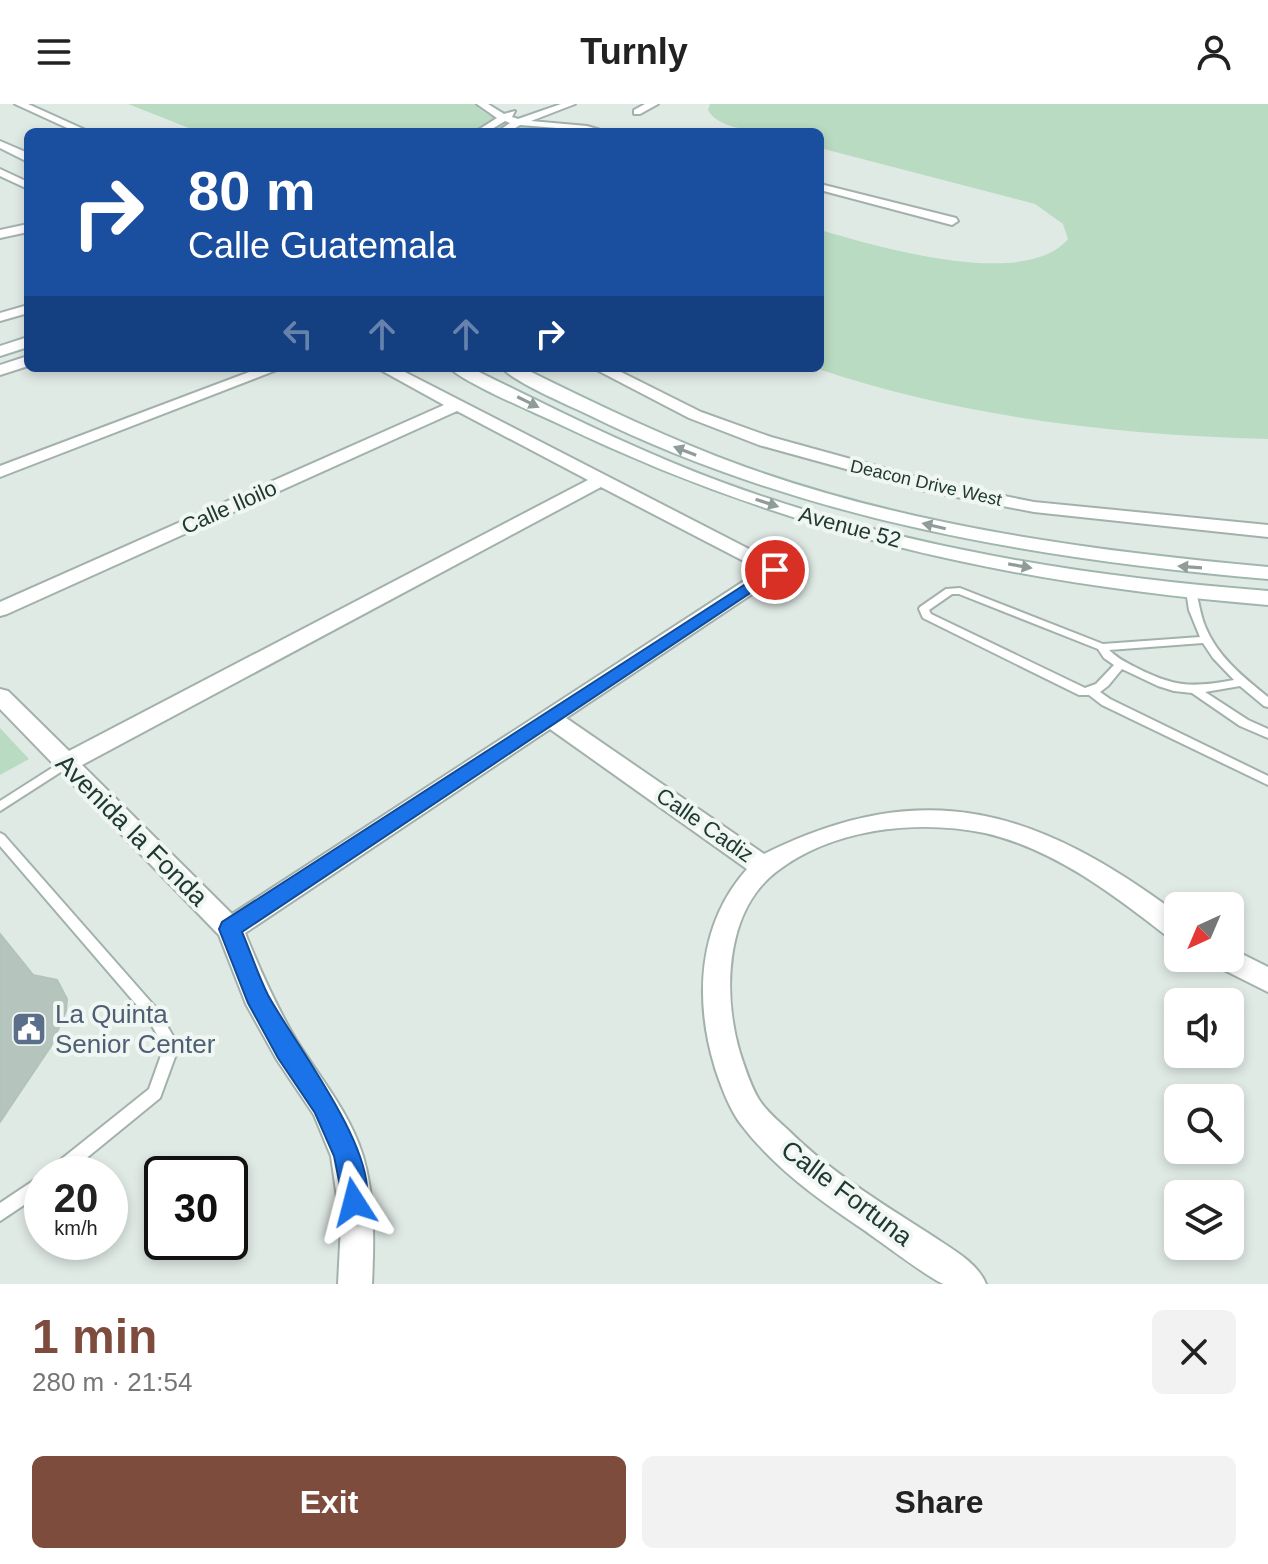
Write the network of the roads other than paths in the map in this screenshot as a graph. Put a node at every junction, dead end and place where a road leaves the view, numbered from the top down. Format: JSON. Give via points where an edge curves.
{"nodes":[{"id":1,"x":20,"y":104,"type":"edge"},
{"id":2,"x":482,"y":104,"type":"edge"},
{"id":3,"x":540,"y":104,"type":"edge"},
{"id":4,"x":570,"y":104,"type":"edge"},
{"id":5,"x":653,"y":104,"type":"edge"},
{"id":6,"x":637,"y":112,"type":"dead end"},
{"id":7,"x":504,"y":116,"type":"junction"},
{"id":8,"x":519,"y":122,"type":"junction"},
{"id":9,"x":76,"y":128,"type":"edge"},
{"id":10,"x":486,"y":128,"type":"edge"},
{"id":11,"x":509,"y":128,"type":"edge"},
{"id":12,"x":569,"y":128,"type":"edge"},
{"id":13,"x":0,"y":144,"type":"edge"},
{"id":14,"x":24,"y":156,"type":"edge"},
{"id":15,"x":2,"y":174,"type":"edge"},
{"id":16,"x":24,"y":184,"type":"edge"},
{"id":17,"x":824,"y":188,"type":"edge"},
{"id":18,"x":952,"y":221,"type":"dead end"},
{"id":19,"x":24,"y":229,"type":"edge"},
{"id":20,"x":0,"y":234,"type":"edge"},
{"id":21,"x":24,"y":310,"type":"edge"},
{"id":22,"x":0,"y":317,"type":"edge"},
{"id":23,"x":24,"y":327,"type":"edge"},
{"id":24,"x":0,"y":334,"type":"edge"},
{"id":25,"x":24,"y":343,"type":"edge"},
{"id":26,"x":0,"y":351,"type":"edge"},
{"id":27,"x":24,"y":362,"type":"edge"},
{"id":28,"x":0,"y":370,"type":"edge"},
{"id":29,"x":263,"y":372,"type":"edge"},
{"id":30,"x":393,"y":372,"type":"edge"},
{"id":31,"x":466,"y":372,"type":"edge"},
{"id":32,"x":518,"y":372,"type":"edge"},
{"id":33,"x":609,"y":372,"type":"edge"},
{"id":34,"x":458,"y":405,"type":"junction"},
{"id":35,"x":0,"y":472,"type":"edge"},
{"id":36,"x":601,"y":480,"type":"junction"},
{"id":37,"x":1268,"y":531,"type":"edge"},
{"id":38,"x":1268,"y":573,"type":"edge"},
{"id":39,"x":1191,"y":591,"type":"junction"},
{"id":40,"x":1268,"y":598,"type":"edge"},
{"id":41,"x":0,"y":610,"type":"edge"},
{"id":42,"x":1207,"y":640,"type":"junction"},
{"id":43,"x":1102,"y":647,"type":"junction"},
{"id":44,"x":1121,"y":664,"type":"junction"},
{"id":45,"x":1242,"y":682,"type":"junction"},
{"id":46,"x":1196,"y":691,"type":"junction"},
{"id":47,"x":1092,"y":692,"type":"junction"},
{"id":48,"x":0,"y":696,"type":"edge"},
{"id":49,"x":1268,"y":703,"type":"edge"},
{"id":50,"x":549,"y":717,"type":"junction"},
{"id":51,"x":1268,"y":734,"type":"edge"},
{"id":52,"x":66,"y":763,"type":"junction"},
{"id":53,"x":1268,"y":781,"type":"edge"},
{"id":54,"x":0,"y":807,"type":"edge"},
{"id":55,"x":0,"y":838,"type":"edge"},
{"id":56,"x":764,"y":867,"type":"junction"},
{"id":57,"x":1164,"y":918,"type":"edge"},
{"id":58,"x":230,"y":929,"type":"junction"},
{"id":59,"x":1244,"y":967,"type":"edge"},
{"id":60,"x":1268,"y":980,"type":"edge"},
{"id":61,"x":77,"y":1156,"type":"edge"},
{"id":62,"x":24,"y":1196,"type":"edge"},
{"id":63,"x":0,"y":1213,"type":"edge"},
{"id":64,"x":355,"y":1284,"type":"edge"},
{"id":65,"x":969,"y":1284,"type":"edge"}],
"edges":[{"from":1,"to":9,"type":"street"},
{"from":2,"to":7,"type":"street"},
{"from":3,"to":7,"type":"street"},
{"from":4,"to":8,"type":"street"},
{"from":5,"to":6,"type":"street"},
{"from":7,"to":8,"type":"street"},
{"from":7,"to":10,"type":"street"},
{"from":8,"to":11,"type":"street"},
{"from":8,"to":12,"type":"street"},
{"from":13,"to":14,"type":"main road"},
{"from":15,"to":16,"type":"street"},
{"from":17,"to":18,"type":"street"},
{"from":19,"to":20,"type":"street"},
{"from":21,"to":22,"type":"street"},
{"from":23,"to":24,"type":"main road"},
{"from":25,"to":26,"type":"main road"},
{"from":27,"to":28,"type":"street"},
{"from":29,"to":35,"type":"street"},
{"from":30,"to":34,"type":"street"},
{"from":31,"to":39,"type":"main road","name":"Avenue 52","one_way":true,"via":[[666,467],[810,517],[989,560]]},
{"from":38,"to":32,"type":"main road","name":"Avenue 52","one_way":true,"via":[[1167,566],[1061,550],[835,501],[667,444]]},
{"from":33,"to":37,"type":"street","name":"Deacon Drive West","via":[[695,415],[765,441],[918,483],[1034,507]]},
{"from":34,"to":36,"type":"street"},
{"from":34,"to":41,"type":"street","name":"Calle Iloilo"},
{"from":36,"to":50,"type":"street","via":[[775,570]]},
{"from":36,"to":52,"type":"street"},
{"from":39,"to":40,"type":"main road","name":"Avenue 52"},
{"from":39,"to":42,"type":"lane","via":[[1194,620]]},
{"from":42,"to":43,"type":"lane"},
{"from":42,"to":45,"type":"lane","via":[[1225,668]]},
{"from":43,"to":44,"type":"lane"},
{"from":43,"to":47,"type":"lane","via":[[960,591],[950,591],[924,609],[927,616]]},
{"from":44,"to":46,"type":"lane","via":[[1159,685]]},
{"from":44,"to":47,"type":"lane"},
{"from":45,"to":46,"type":"lane"},
{"from":45,"to":49,"type":"lane"},
{"from":46,"to":51,"type":"lane"},
{"from":47,"to":53,"type":"lane"},
{"from":48,"to":52,"type":"street","name":"Avenida la Fonda"},
{"from":50,"to":56,"type":"street","name":"Calle Cadiz"},
{"from":50,"to":58,"type":"street"},
{"from":52,"to":54,"type":"lane"},
{"from":52,"to":58,"type":"street","name":"Avenida la Fonda"},
{"from":55,"to":61,"type":"lane","via":[[152,1013],[172,1046],[155,1093]]},
{"from":56,"to":57,"type":"street","name":"Calle Cadiz","via":[[810,841],[850,827],[896,819],[953,819],[1014,833],[1070,854]]},
{"from":56,"to":65,"type":"street","name":"Calle Fortuna","via":[[735,904],[718,951],[716,1001],[725,1056],[749,1110],[792,1158]]},
{"from":58,"to":64,"type":"street","name":"Avenida la Fonda","via":[[256,996],[325,1106],[347,1156],[358,1225]]},
{"from":59,"to":60,"type":"street"},
{"from":62,"to":63,"type":"lane"}]}
